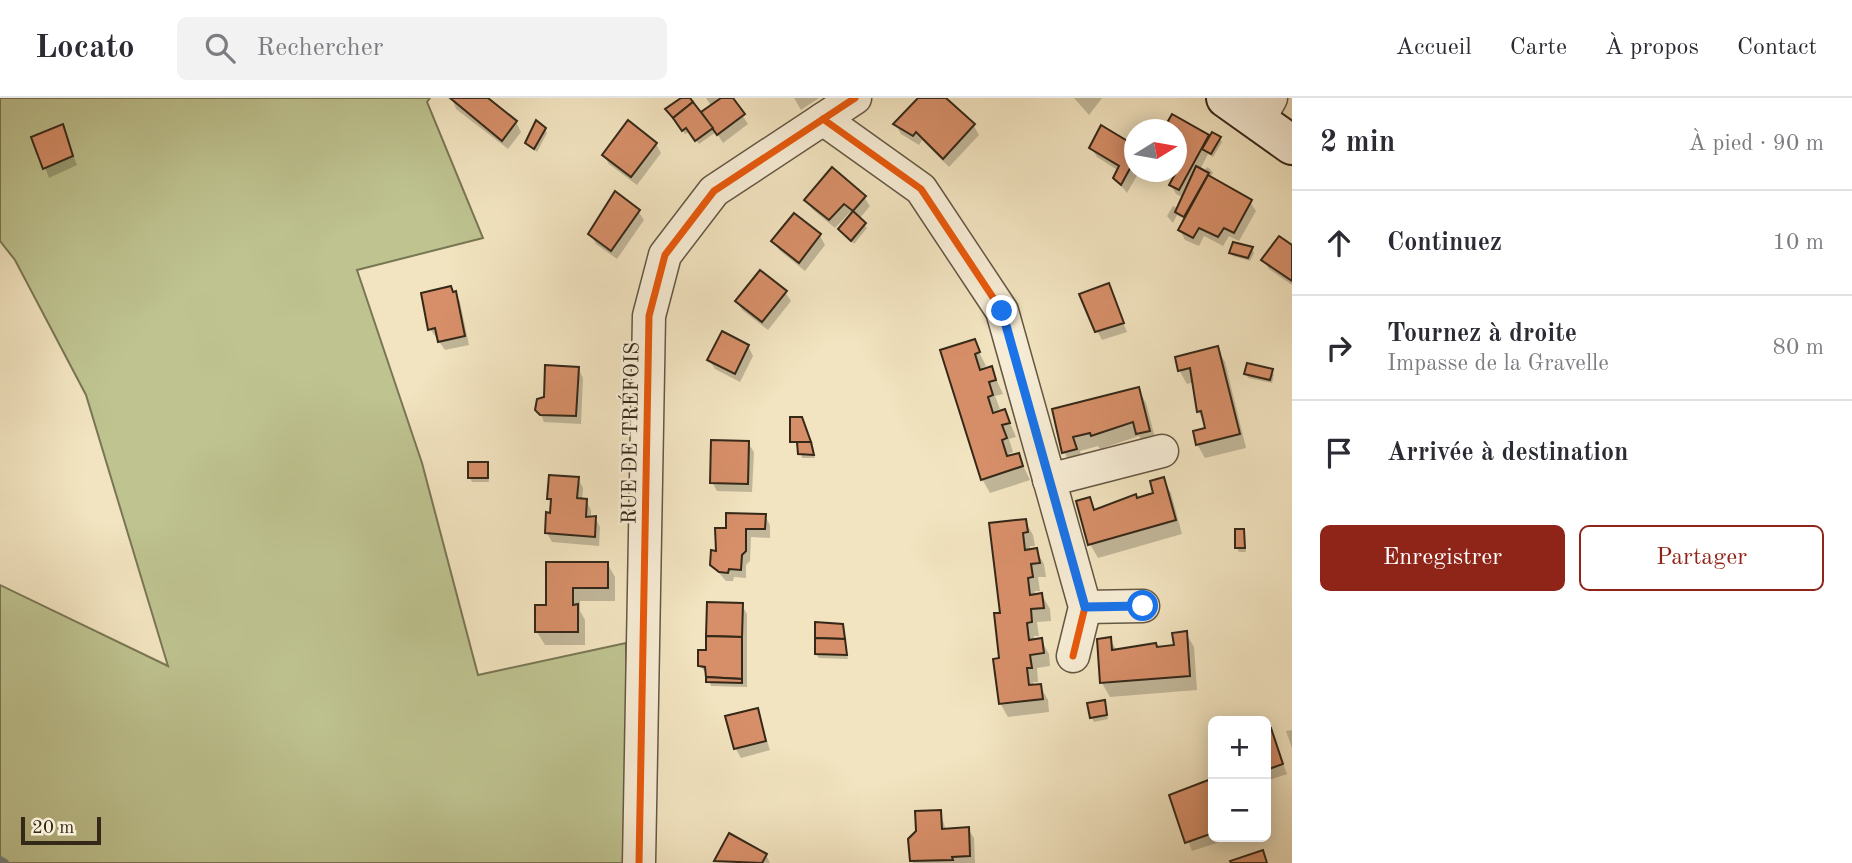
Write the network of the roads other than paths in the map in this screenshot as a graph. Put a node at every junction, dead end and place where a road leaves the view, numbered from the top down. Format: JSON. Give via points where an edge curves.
{"nodes":[{"id":1,"x":855,"y":98,"type":"edge"},
{"id":2,"x":1226,"y":98,"type":"edge"},
{"id":3,"x":1264,"y":110,"type":"edge"},
{"id":4,"x":823,"y":119,"type":"junction"},
{"id":5,"x":1292,"y":145,"type":"edge"},
{"id":6,"x":1162,"y":451,"type":"dead end"},
{"id":7,"x":1049,"y":480,"type":"junction"},
{"id":8,"x":1143,"y":606,"type":"dead end"},
{"id":9,"x":1085,"y":607,"type":"junction"},
{"id":10,"x":1073,"y":656,"type":"dead end"},
{"id":11,"x":639,"y":863,"type":"edge"}],
"edges":[{"from":1,"to":4,"type":"street","name":"RUE DE TRÉFOIS"},
{"from":2,"to":3,"type":"main road"},
{"from":3,"to":5,"type":"main road"},
{"from":4,"to":7,"type":"street","via":[[921,189],[1002,311]]},
{"from":4,"to":11,"type":"street","name":"RUE DE TRÉFOIS","via":[[714,191],[666,255],[649,316]]},
{"from":6,"to":7,"type":"street"},
{"from":7,"to":9,"type":"street"},
{"from":8,"to":9,"type":"street"},
{"from":9,"to":10,"type":"street"}]}
